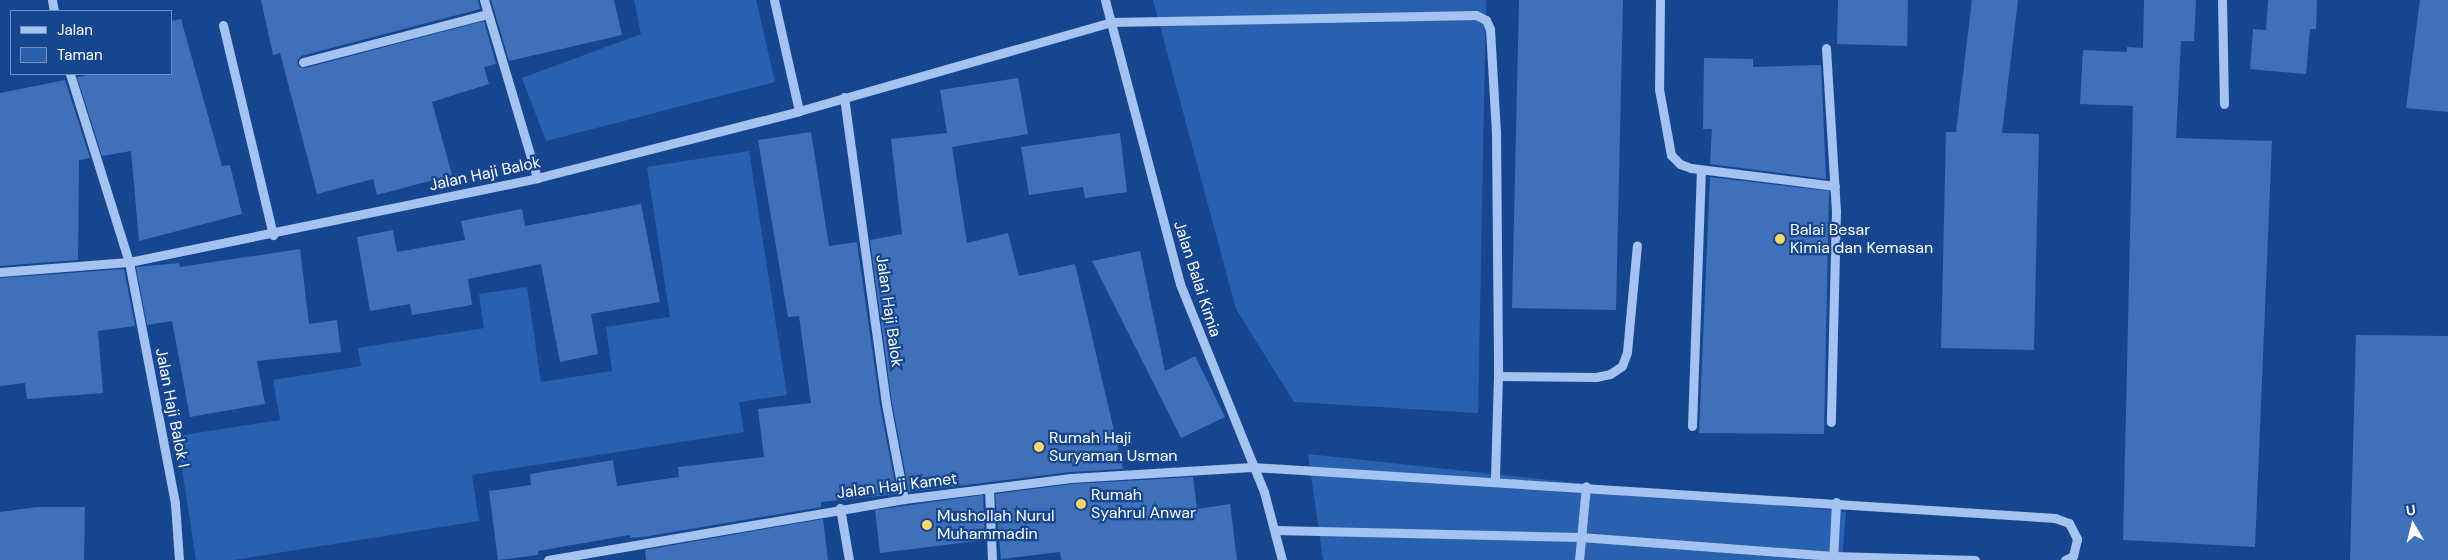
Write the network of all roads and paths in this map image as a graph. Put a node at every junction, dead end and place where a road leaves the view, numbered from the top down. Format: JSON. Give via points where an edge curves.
{"nodes":[{"id":1,"x":484,"y":0,"type":"edge"},
{"id":2,"x":774,"y":0,"type":"edge"},
{"id":3,"x":1105,"y":0,"type":"edge"},
{"id":4,"x":1660,"y":0,"type":"edge"},
{"id":5,"x":2222,"y":0,"type":"edge"},
{"id":6,"x":487,"y":14,"type":"junction"},
{"id":7,"x":1112,"y":22,"type":"junction"},
{"id":8,"x":223,"y":25,"type":"dead end"},
{"id":9,"x":1826,"y":48,"type":"dead end"},
{"id":10,"x":303,"y":62,"type":"dead end"},
{"id":11,"x":70,"y":75,"type":"edge"},
{"id":12,"x":844,"y":97,"type":"junction"},
{"id":13,"x":2224,"y":104,"type":"dead end"},
{"id":14,"x":799,"y":111,"type":"junction"},
{"id":15,"x":1701,"y":170,"type":"junction"},
{"id":16,"x":537,"y":178,"type":"junction"},
{"id":17,"x":1835,"y":186,"type":"junction"},
{"id":18,"x":273,"y":235,"type":"junction"},
{"id":19,"x":1637,"y":245,"type":"dead end"},
{"id":20,"x":129,"y":262,"type":"junction"},
{"id":21,"x":0,"y":272,"type":"edge"},
{"id":22,"x":1498,"y":376,"type":"junction"},
{"id":23,"x":1831,"y":422,"type":"dead end"},
{"id":24,"x":1692,"y":426,"type":"dead end"},
{"id":25,"x":1252,"y":467,"type":"junction"},
{"id":26,"x":1495,"y":480,"type":"junction"},
{"id":27,"x":1586,"y":486,"type":"junction"},
{"id":28,"x":989,"y":490,"type":"junction"},
{"id":29,"x":904,"y":498,"type":"junction"},
{"id":30,"x":1836,"y":502,"type":"junction"},
{"id":31,"x":840,"y":508,"type":"junction"},
{"id":32,"x":1275,"y":530,"type":"junction"},
{"id":33,"x":1580,"y":538,"type":"junction"},
{"id":34,"x":1833,"y":558,"type":"edge"},
{"id":35,"x":2068,"y":559,"type":"edge"},
{"id":36,"x":179,"y":560,"type":"edge"},
{"id":37,"x":548,"y":560,"type":"edge"},
{"id":38,"x":849,"y":560,"type":"edge"},
{"id":39,"x":992,"y":560,"type":"edge"},
{"id":40,"x":1282,"y":560,"type":"edge"},
{"id":41,"x":1579,"y":560,"type":"edge"},
{"id":42,"x":1975,"y":560,"type":"edge"}],
"edges":[{"from":1,"to":6,"type":"street"},
{"from":2,"to":14,"type":"street"},
{"from":3,"to":7,"type":"street","name":"Jalan Balai Kimia"},
{"from":4,"to":15,"type":"street","via":[[1658,89],[1671,155],[1680,164]]},
{"from":5,"to":13,"type":"street"},
{"from":6,"to":10,"type":"street"},
{"from":6,"to":16,"type":"street"},
{"from":7,"to":12,"type":"street","name":"Jalan Haji Balok"},
{"from":7,"to":22,"type":"street","name":"Jalan Haji Balok","via":[[1484,18],[1490,29],[1496,132]]},
{"from":7,"to":25,"type":"street","name":"Jalan Balai Kimia","via":[[1180,284]]},
{"from":8,"to":18,"type":"street"},
{"from":9,"to":17,"type":"street"},
{"from":11,"to":20,"type":"street","name":"Jalan Haji Balok I"},
{"from":12,"to":14,"type":"street","name":"Jalan Haji Balok"},
{"from":12,"to":29,"type":"street","name":"Jalan Haji Balok","via":[[886,404]]},
{"from":14,"to":16,"type":"street","name":"Jalan Haji Balok"},
{"from":15,"to":17,"type":"street"},
{"from":15,"to":24,"type":"street"},
{"from":16,"to":18,"type":"street","name":"Jalan Haji Balok"},
{"from":17,"to":23,"type":"street"},
{"from":18,"to":20,"type":"street","name":"Jalan Haji Balok"},
{"from":19,"to":22,"type":"street","via":[[1627,352],[1622,366],[1610,374],[1596,377]]},
{"from":20,"to":21,"type":"street","name":"Jalan Haji Balok"},
{"from":20,"to":36,"type":"street","name":"Jalan Haji Balok I","via":[[175,504]]},
{"from":22,"to":26,"type":"street"},
{"from":25,"to":26,"type":"street","name":"Jalan Haji Kamet"},
{"from":25,"to":28,"type":"street","name":"Jalan Haji Kamet","via":[[1071,478]]},
{"from":25,"to":32,"type":"street","name":"Jalan Balai Kimia"},
{"from":26,"to":27,"type":"street","name":"Jalan Haji Kamet"},
{"from":27,"to":30,"type":"street","name":"Jalan Haji Kamet"},
{"from":27,"to":33,"type":"street"},
{"from":28,"to":29,"type":"street","name":"Jalan Haji Kamet"},
{"from":28,"to":39,"type":"street"},
{"from":29,"to":31,"type":"street","name":"Jalan Haji Kamet"},
{"from":30,"to":34,"type":"street"},
{"from":30,"to":35,"type":"street","name":"Jalan Haji Kamet","via":[[2055,518],[2069,523],[2077,539],[2077,548]]},
{"from":31,"to":37,"type":"street","name":"Jalan Haji Kamet"},
{"from":31,"to":38,"type":"street"},
{"from":32,"to":33,"type":"street"},
{"from":32,"to":40,"type":"street","name":"Jalan Balai Kimia"},
{"from":33,"to":34,"type":"street"},
{"from":33,"to":41,"type":"street"},
{"from":34,"to":42,"type":"street"}]}
